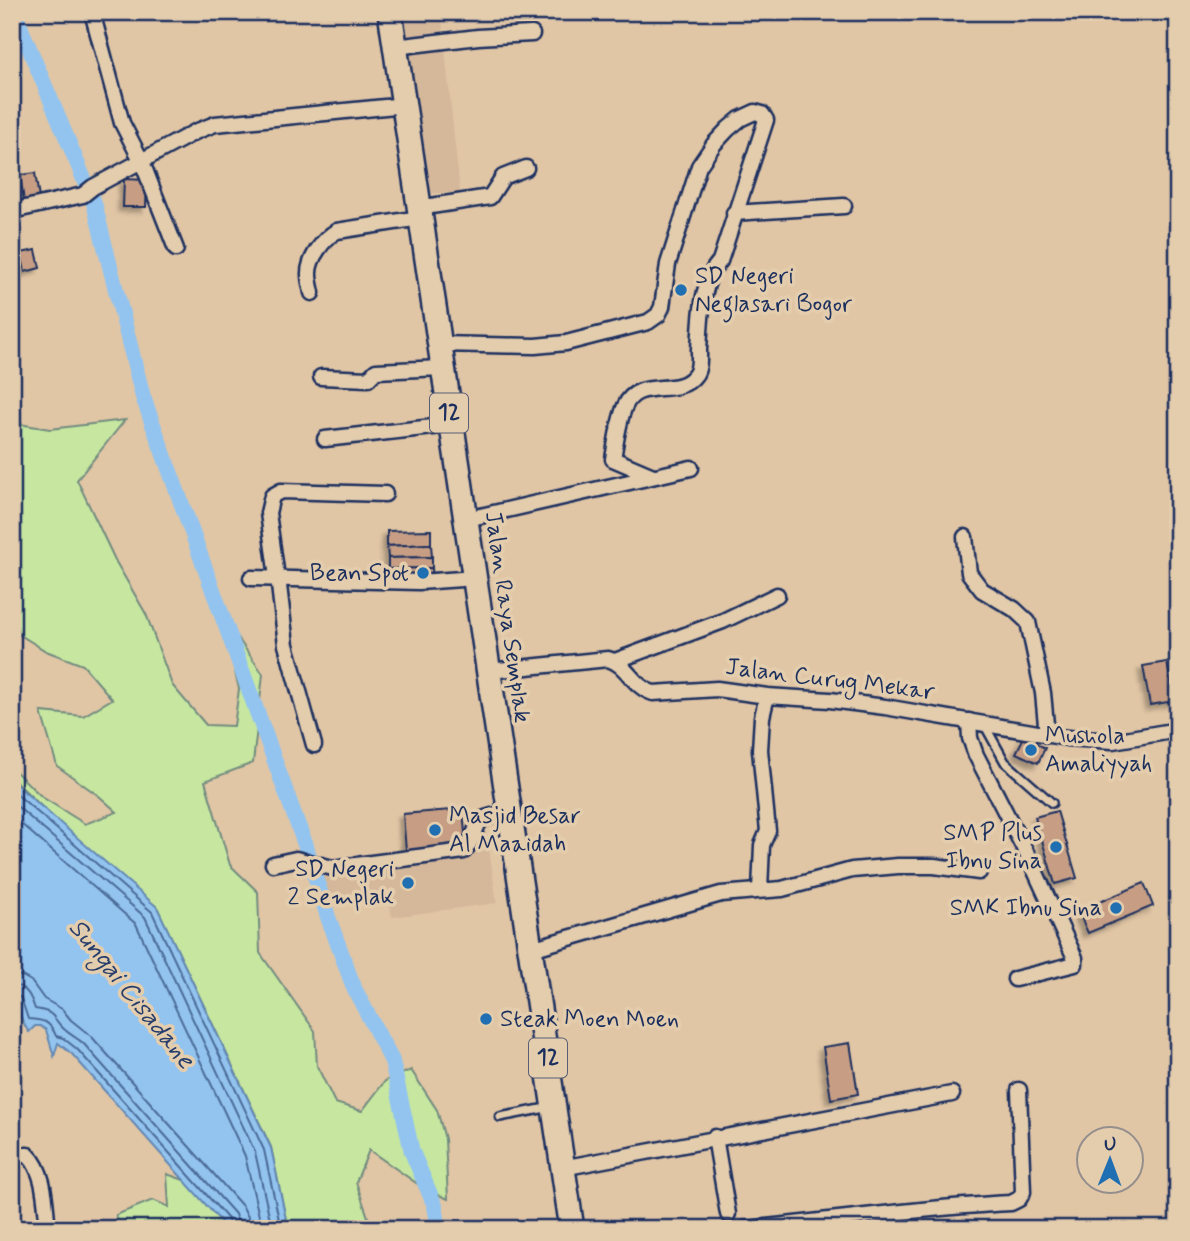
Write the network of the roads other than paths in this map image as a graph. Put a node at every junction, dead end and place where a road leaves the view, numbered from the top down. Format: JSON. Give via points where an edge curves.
{"nodes":[{"id":1,"x":92,"y":12,"type":"edge"},
{"id":2,"x":390,"y":12,"type":"edge"},
{"id":3,"x":532,"y":34,"type":"dead end"},
{"id":4,"x":395,"y":47,"type":"junction"},
{"id":5,"x":405,"y":105,"type":"junction"},
{"id":6,"x":142,"y":162,"type":"junction"},
{"id":7,"x":526,"y":167,"type":"dead end"},
{"id":8,"x":844,"y":206,"type":"dead end"},
{"id":9,"x":12,"y":211,"type":"edge"},
{"id":10,"x":419,"y":213,"type":"junction"},
{"id":11,"x":734,"y":213,"type":"junction"},
{"id":12,"x":176,"y":249,"type":"dead end"},
{"id":13,"x":312,"y":293,"type":"dead end"},
{"id":14,"x":439,"y":344,"type":"junction"},
{"id":15,"x":442,"y":368,"type":"junction"},
{"id":16,"x":321,"y":377,"type":"dead end"},
{"id":17,"x":451,"y":425,"type":"junction"},
{"id":18,"x":325,"y":439,"type":"dead end"},
{"id":19,"x":691,"y":468,"type":"dead end"},
{"id":20,"x":653,"y":476,"type":"junction"},
{"id":21,"x":384,"y":494,"type":"dead end"},
{"id":22,"x":467,"y":519,"type":"junction"},
{"id":23,"x":965,"y":537,"type":"dead end"},
{"id":24,"x":277,"y":577,"type":"junction"},
{"id":25,"x":251,"y":578,"type":"dead end"},
{"id":26,"x":476,"y":578,"type":"junction"},
{"id":27,"x":777,"y":595,"type":"dead end"},
{"id":28,"x":615,"y":661,"type":"junction"},
{"id":29,"x":488,"y":671,"type":"junction"},
{"id":30,"x":767,"y":696,"type":"junction"},
{"id":31,"x":977,"y":722,"type":"junction"},
{"id":32,"x":1178,"y":730,"type":"edge"},
{"id":33,"x":1047,"y":735,"type":"junction"},
{"id":34,"x":314,"y":745,"type":"dead end"},
{"id":35,"x":1052,"y":803,"type":"dead end"},
{"id":36,"x":509,"y":814,"type":"junction"},
{"id":37,"x":273,"y":864,"type":"dead end"},
{"id":38,"x":979,"y":872,"type":"dead end"},
{"id":39,"x":760,"y":890,"type":"junction"},
{"id":40,"x":531,"y":949,"type":"junction"},
{"id":41,"x":1015,"y":979,"type":"dead end"},
{"id":42,"x":1019,"y":1090,"type":"dead end"},
{"id":43,"x":952,"y":1094,"type":"dead end"},
{"id":44,"x":556,"y":1106,"type":"junction"},
{"id":45,"x":500,"y":1117,"type":"dead end"},
{"id":46,"x":715,"y":1138,"type":"junction"},
{"id":47,"x":12,"y":1154,"type":"edge"},
{"id":48,"x":562,"y":1168,"type":"junction"},
{"id":49,"x":728,"y":1214,"type":"dead end"},
{"id":50,"x":48,"y":1229,"type":"edge"},
{"id":51,"x":572,"y":1229,"type":"edge"},
{"id":52,"x":745,"y":1229,"type":"edge"}],
"edges":[{"from":1,"to":6,"type":"street","via":[[122,123]]},
{"from":2,"to":4,"type":"main road","name":"Jalan Raya Semplak","number":"12"},
{"from":3,"to":4,"type":"street"},
{"from":4,"to":5,"type":"main road","name":"Jalan Raya Semplak","number":"12"},
{"from":5,"to":6,"type":"street","via":[[215,124]]},
{"from":5,"to":10,"type":"main road","name":"Jalan Raya Semplak","number":"12"},
{"from":6,"to":9,"type":"street","via":[[88,191]]},
{"from":6,"to":12,"type":"street"},
{"from":7,"to":10,"type":"street","via":[[503,177],[489,197]]},
{"from":8,"to":11,"type":"street"},
{"from":10,"to":13,"type":"street","via":[[330,235],[312,260]]},
{"from":10,"to":14,"type":"main road","name":"Jalan Raya Semplak","number":"12"},
{"from":11,"to":14,"type":"street","via":[[766,120],[759,113],[728,129],[699,166],[668,264],[658,315],[648,322],[566,343]]},
{"from":11,"to":20,"type":"street","via":[[706,292],[695,376],[669,387],[640,390],[624,408],[613,459]]},
{"from":14,"to":15,"type":"main road","name":"Jalan Raya Semplak","number":"12"},
{"from":15,"to":16,"type":"street","via":[[376,371],[368,379]]},
{"from":15,"to":17,"type":"main road","name":"Jalan Raya Semplak","number":"12"},
{"from":17,"to":18,"type":"street"},
{"from":17,"to":22,"type":"main road","name":"Jalan Raya Semplak","number":"12"},
{"from":19,"to":20,"type":"street"},
{"from":20,"to":22,"type":"street"},
{"from":21,"to":24,"type":"street","via":[[281,491],[272,496],[268,513]]},
{"from":22,"to":26,"type":"main road","name":"Jalan Raya Semplak","number":"12"},
{"from":23,"to":33,"type":"street","via":[[969,573],[982,590],[1028,622]]},
{"from":24,"to":25,"type":"street"},
{"from":24,"to":26,"type":"street","via":[[419,582]]},
{"from":24,"to":34,"type":"street","via":[[286,645]]},
{"from":26,"to":29,"type":"main road","name":"Jalan Raya Semplak","number":"12"},
{"from":27,"to":28,"type":"street","via":[[723,621]]},
{"from":28,"to":29,"type":"street"},
{"from":28,"to":30,"type":"street","name":"Jalan Curug Mekar","via":[[644,690],[718,689]]},
{"from":29,"to":36,"type":"main road","name":"Jalan Raya Semplak","number":"12"},
{"from":30,"to":31,"type":"street","name":"Jalan Curug Mekar","via":[[871,705]]},
{"from":30,"to":39,"type":"street","via":[[760,750],[768,831],[762,845]]},
{"from":31,"to":33,"type":"street","name":"Jalan Curug Mekar"},
{"from":31,"to":35,"type":"lane","via":[[1005,762]]},
{"from":31,"to":41,"type":"street","via":[[970,738],[976,755],[1075,958],[1075,964]]},
{"from":32,"to":33,"type":"street","name":"Jalan Curug Mekar","via":[[1113,740]]},
{"from":36,"to":37,"type":"street","via":[[477,822],[464,851],[333,868],[296,859]]},
{"from":36,"to":40,"type":"main road","name":"Jalan Raya Semplak","number":"12"},
{"from":38,"to":39,"type":"street","via":[[898,866],[852,870]]},
{"from":39,"to":40,"type":"street","via":[[721,894]]},
{"from":40,"to":44,"type":"main road","name":"Jalan Raya Semplak","number":"12"},
{"from":42,"to":52,"type":"street","via":[[1023,1192],[1019,1199]]},
{"from":43,"to":46,"type":"street"},
{"from":44,"to":45,"type":"lane"},
{"from":44,"to":48,"type":"main road","name":"Jalan Raya Semplak","number":"12"},
{"from":46,"to":48,"type":"street"},
{"from":46,"to":49,"type":"street"},
{"from":47,"to":50,"type":"street","via":[[28,1155],[36,1164]]},
{"from":48,"to":51,"type":"main road","name":"Jalan Raya Semplak","number":"12"}]}
